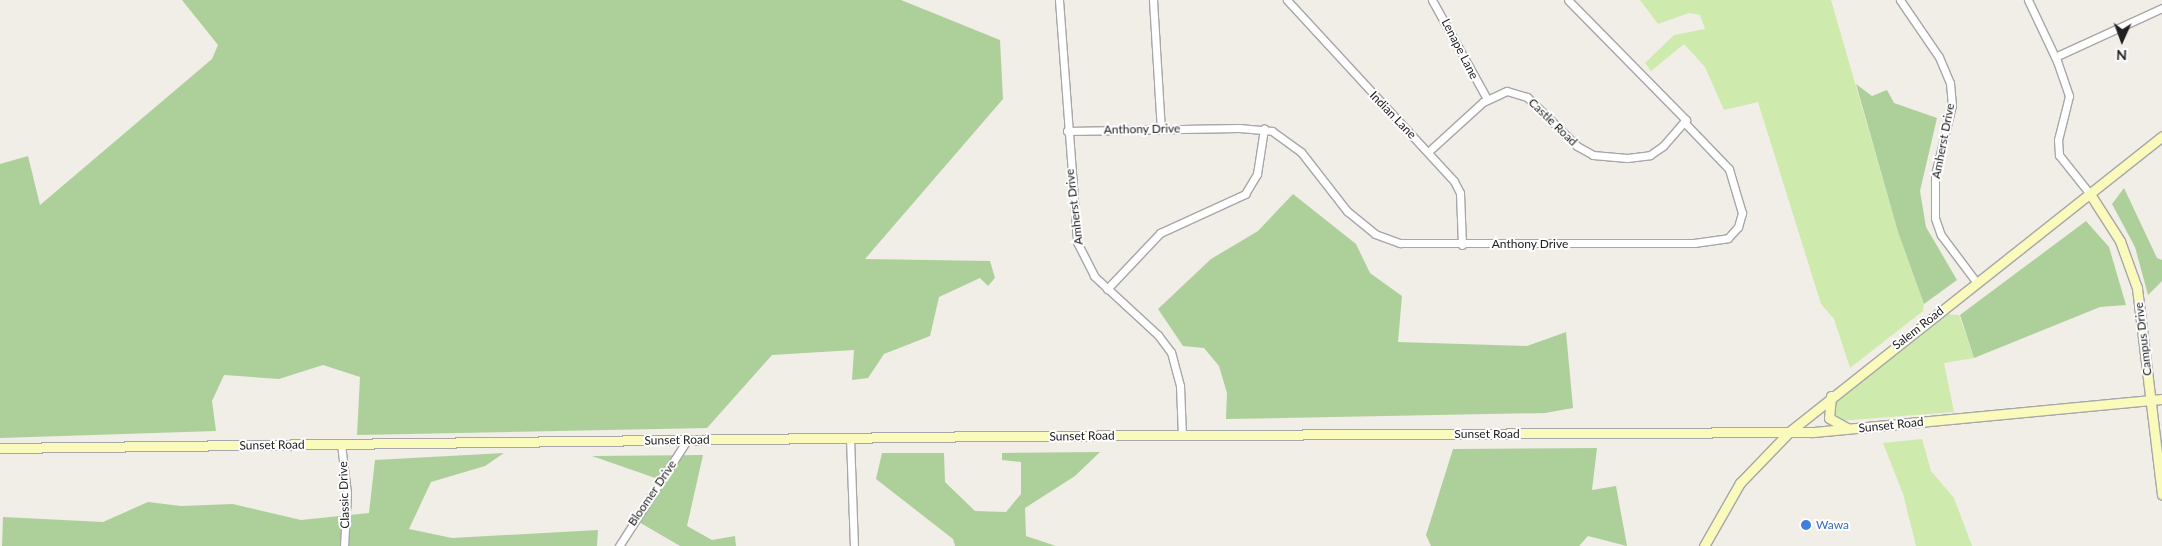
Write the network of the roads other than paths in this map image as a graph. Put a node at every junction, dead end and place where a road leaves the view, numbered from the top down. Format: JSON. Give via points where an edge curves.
{"nodes":[{"id":1,"x":1059,"y":0,"type":"edge"},
{"id":2,"x":1153,"y":0,"type":"edge"},
{"id":3,"x":1288,"y":0,"type":"edge"},
{"id":4,"x":1432,"y":0,"type":"edge"},
{"id":5,"x":1568,"y":0,"type":"edge"},
{"id":6,"x":1900,"y":0,"type":"edge"},
{"id":7,"x":2028,"y":0,"type":"edge"},
{"id":8,"x":2162,"y":8,"type":"edge"},
{"id":9,"x":2055,"y":57,"type":"junction"},
{"id":10,"x":1487,"y":99,"type":"junction"},
{"id":11,"x":1684,"y":122,"type":"junction"},
{"id":12,"x":1161,"y":129,"type":"junction"},
{"id":13,"x":1264,"y":130,"type":"junction"},
{"id":14,"x":1067,"y":131,"type":"junction"},
{"id":15,"x":2162,"y":136,"type":"edge"},
{"id":16,"x":1428,"y":152,"type":"junction"},
{"id":17,"x":2090,"y":194,"type":"junction"},
{"id":18,"x":1462,"y":245,"type":"junction"},
{"id":19,"x":1977,"y":283,"type":"junction"},
{"id":20,"x":1107,"y":289,"type":"junction"},
{"id":21,"x":1831,"y":396,"type":"junction"},
{"id":22,"x":2162,"y":399,"type":"edge"},
{"id":23,"x":2150,"y":401,"type":"junction"},
{"id":24,"x":1850,"y":429,"type":"junction"},
{"id":25,"x":1789,"y":432,"type":"junction"},
{"id":26,"x":1182,"y":436,"type":"junction"},
{"id":27,"x":850,"y":438,"type":"junction"},
{"id":28,"x":687,"y":440,"type":"junction"},
{"id":29,"x":341,"y":444,"type":"junction"},
{"id":30,"x":0,"y":448,"type":"edge"},
{"id":31,"x":2162,"y":494,"type":"edge"},
{"id":32,"x":344,"y":546,"type":"edge"},
{"id":33,"x":619,"y":546,"type":"edge"},
{"id":34,"x":854,"y":546,"type":"edge"},
{"id":35,"x":1704,"y":546,"type":"edge"}],
"edges":[{"from":1,"to":14,"type":"street","name":"Amherst Drive"},
{"from":2,"to":12,"type":"street"},
{"from":3,"to":16,"type":"street","name":"Indian Lane"},
{"from":4,"to":10,"type":"street","name":"Lenape Lane"},
{"from":5,"to":11,"type":"street","name":"Anthony Drive","via":[[1686,120]]},
{"from":6,"to":19,"type":"street","name":"Amherst Drive","via":[[1938,57],[1950,83],[1952,105],[1936,175],[1935,218],[1941,235]]},
{"from":7,"to":9,"type":"street"},
{"from":8,"to":9,"type":"street"},
{"from":9,"to":17,"type":"street","via":[[2068,96],[2058,140],[2059,155]]},
{"from":10,"to":11,"type":"street","name":"Castle Road","via":[[1507,91],[1522,93],[1582,150],[1605,157],[1650,155],[1663,146]]},
{"from":10,"to":16,"type":"street","name":"Castle Road"},
{"from":11,"to":18,"type":"street","name":"Anthony Drive","via":[[1720,158],[1733,177],[1741,217],[1736,229],[1725,239],[1694,243]]},
{"from":12,"to":13,"type":"street","name":"Anthony Drive"},
{"from":12,"to":14,"type":"street","name":"Anthony Drive"},
{"from":13,"to":18,"type":"street","name":"Anthony Drive","via":[[1290,140],[1347,211],[1375,234],[1406,244]]},
{"from":13,"to":20,"type":"street","via":[[1257,174],[1245,194],[1160,233]]},
{"from":14,"to":20,"type":"street","name":"Amherst Drive","via":[[1077,242],[1088,268]]},
{"from":15,"to":17,"type":"street","name":"Salem Road"},
{"from":16,"to":18,"type":"street","name":"Indian Lane","via":[[1458,186]]},
{"from":17,"to":19,"type":"street","name":"Salem Road"},
{"from":17,"to":23,"type":"street","name":"Campus Drive","via":[[2110,222],[2131,267],[2140,308]]},
{"from":19,"to":21,"type":"street","name":"Salem Road"},
{"from":20,"to":26,"type":"street","name":"Amherst Drive","via":[[1153,330],[1170,352],[1180,386]]},
{"from":21,"to":24,"type":"street","via":[[1829,418]]},
{"from":21,"to":25,"type":"street","name":"Salem Road"},
{"from":22,"to":23,"type":"street","name":"Sunset Road"},
{"from":23,"to":24,"type":"street","name":"Sunset Road"},
{"from":23,"to":31,"type":"street","name":"Campus Drive"},
{"from":24,"to":25,"type":"street","name":"Sunset Road"},
{"from":25,"to":26,"type":"street","name":"Sunset Road"},
{"from":25,"to":35,"type":"street","name":"Salem Road","via":[[1740,483]]},
{"from":26,"to":27,"type":"street","name":"Sunset Road"},
{"from":27,"to":28,"type":"street","name":"Sunset Road"},
{"from":27,"to":34,"type":"street"},
{"from":28,"to":29,"type":"street","name":"Sunset Road"},
{"from":28,"to":33,"type":"street","name":"Bloomer Drive"},
{"from":29,"to":30,"type":"street","name":"Sunset Road"},
{"from":29,"to":32,"type":"street","name":"Classic Drive","via":[[346,493]]}]}
